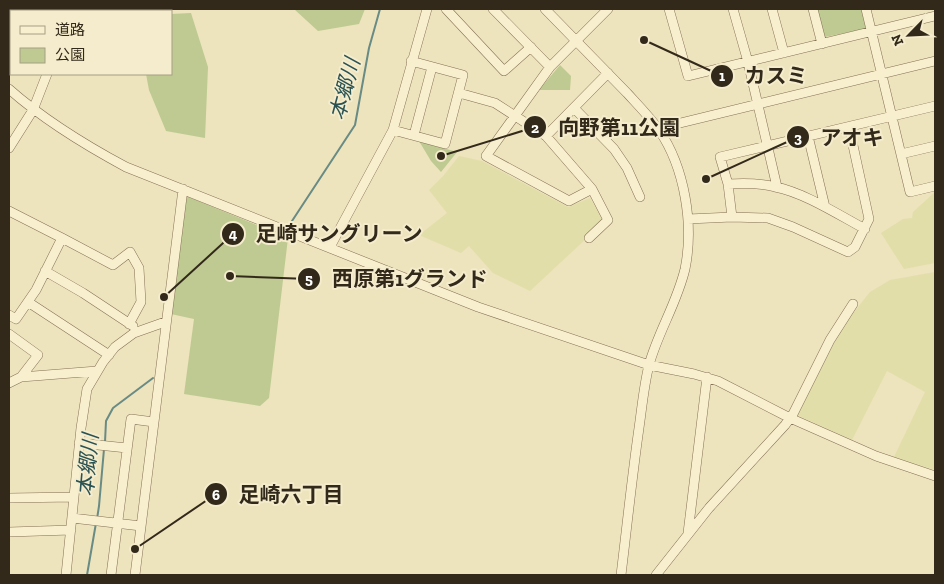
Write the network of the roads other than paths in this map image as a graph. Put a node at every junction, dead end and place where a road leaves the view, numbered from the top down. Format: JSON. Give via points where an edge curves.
{"nodes":[{"id":1,"x":427,"y":9,"type":"edge"},
{"id":2,"x":446,"y":9,"type":"edge"},
{"id":3,"x":493,"y":9,"type":"edge"},
{"id":4,"x":545,"y":9,"type":"edge"},
{"id":5,"x":608,"y":9,"type":"edge"},
{"id":6,"x":669,"y":9,"type":"edge"},
{"id":7,"x":733,"y":9,"type":"edge"},
{"id":8,"x":772,"y":9,"type":"edge"},
{"id":9,"x":813,"y":9,"type":"edge"},
{"id":10,"x":866,"y":9,"type":"edge"},
{"id":11,"x":935,"y":16,"type":"edge"},
{"id":12,"x":872,"y":32,"type":"junction"},
{"id":13,"x":576,"y":40,"type":"junction"},
{"id":14,"x":822,"y":44,"type":"junction"},
{"id":15,"x":531,"y":47,"type":"junction"},
{"id":16,"x":784,"y":53,"type":"junction"},
{"id":17,"x":411,"y":61,"type":"junction"},
{"id":18,"x":935,"y":61,"type":"edge"},
{"id":19,"x":748,"y":62,"type":"junction"},
{"id":20,"x":550,"y":66,"type":"junction"},
{"id":21,"x":432,"y":67,"type":"junction"},
{"id":22,"x":608,"y":73,"type":"junction"},
{"id":23,"x":882,"y":74,"type":"junction"},
{"id":24,"x":47,"y":75,"type":"edge"},
{"id":25,"x":9,"y":90,"type":"edge"},
{"id":26,"x":459,"y":93,"type":"junction"},
{"id":27,"x":758,"y":104,"type":"junction"},
{"id":28,"x":935,"y":106,"type":"edge"},
{"id":29,"x":574,"y":108,"type":"junction"},
{"id":30,"x":33,"y":110,"type":"junction"},
{"id":31,"x":892,"y":116,"type":"junction"},
{"id":32,"x":514,"y":117,"type":"junction"},
{"id":33,"x":849,"y":127,"type":"junction"},
{"id":34,"x":393,"y":130,"type":"junction"},
{"id":35,"x":660,"y":131,"type":"junction"},
{"id":36,"x":414,"y":136,"type":"junction"},
{"id":37,"x":546,"y":136,"type":"junction"},
{"id":38,"x":808,"y":136,"type":"junction"},
{"id":39,"x":768,"y":146,"type":"junction"},
{"id":40,"x":935,"y":146,"type":"edge"},
{"id":41,"x":9,"y":148,"type":"edge"},
{"id":42,"x":901,"y":154,"type":"junction"},
{"id":43,"x":728,"y":184,"type":"junction"},
{"id":44,"x":935,"y":186,"type":"edge"},
{"id":45,"x":777,"y":187,"type":"junction"},
{"id":46,"x":592,"y":188,"type":"junction"},
{"id":47,"x":183,"y":189,"type":"junction"},
{"id":48,"x":640,"y":197,"type":"dead end"},
{"id":49,"x":825,"y":208,"type":"junction"},
{"id":50,"x":9,"y":211,"type":"edge"},
{"id":51,"x":732,"y":217,"type":"junction"},
{"id":52,"x":688,"y":219,"type":"junction"},
{"id":53,"x":865,"y":229,"type":"junction"},
{"id":54,"x":62,"y":238,"type":"junction"},
{"id":55,"x":589,"y":238,"type":"dead end"},
{"id":56,"x":330,"y":247,"type":"junction"},
{"id":57,"x":45,"y":271,"type":"junction"},
{"id":58,"x":28,"y":302,"type":"junction"},
{"id":59,"x":853,"y":304,"type":"dead end"},
{"id":60,"x":12,"y":317,"type":"edge"},
{"id":61,"x":165,"y":322,"type":"junction"},
{"id":62,"x":129,"y":324,"type":"junction"},
{"id":63,"x":9,"y":329,"type":"edge"},
{"id":64,"x":140,"y":330,"type":"junction"},
{"id":65,"x":9,"y":334,"type":"edge"},
{"id":66,"x":109,"y":354,"type":"junction"},
{"id":67,"x":650,"y":365,"type":"junction"},
{"id":68,"x":98,"y":371,"type":"junction"},
{"id":69,"x":21,"y":377,"type":"junction"},
{"id":70,"x":707,"y":377,"type":"junction"},
{"id":71,"x":9,"y":383,"type":"edge"},
{"id":72,"x":790,"y":418,"type":"junction"},
{"id":73,"x":154,"y":422,"type":"junction"},
{"id":74,"x":79,"y":444,"type":"junction"},
{"id":75,"x":127,"y":448,"type":"junction"},
{"id":76,"x":935,"y":476,"type":"edge"},
{"id":77,"x":74,"y":497,"type":"junction"},
{"id":78,"x":9,"y":498,"type":"edge"},
{"id":79,"x":72,"y":518,"type":"junction"},
{"id":80,"x":118,"y":523,"type":"junction"},
{"id":81,"x":141,"y":526,"type":"junction"},
{"id":82,"x":71,"y":530,"type":"junction"},
{"id":83,"x":9,"y":532,"type":"edge"},
{"id":84,"x":688,"y":533,"type":"junction"},
{"id":85,"x":66,"y":575,"type":"edge"},
{"id":86,"x":111,"y":575,"type":"edge"},
{"id":87,"x":135,"y":575,"type":"edge"},
{"id":88,"x":621,"y":575,"type":"edge"},
{"id":89,"x":656,"y":575,"type":"edge"}],
"edges":[{"from":1,"to":17,"type":"street"},
{"from":2,"to":15,"type":"street","via":[[504,71]]},
{"from":3,"to":15,"type":"street"},
{"from":4,"to":13,"type":"street"},
{"from":5,"to":13,"type":"street"},
{"from":6,"to":19,"type":"street","via":[[688,76]]},
{"from":7,"to":19,"type":"street"},
{"from":8,"to":16,"type":"street"},
{"from":9,"to":14,"type":"street"},
{"from":10,"to":12,"type":"street"},
{"from":11,"to":12,"type":"street"},
{"from":12,"to":14,"type":"street"},
{"from":12,"to":23,"type":"street"},
{"from":13,"to":20,"type":"street"},
{"from":13,"to":22,"type":"street"},
{"from":14,"to":16,"type":"street"},
{"from":15,"to":20,"type":"street"},
{"from":16,"to":19,"type":"street"},
{"from":17,"to":21,"type":"street"},
{"from":17,"to":34,"type":"street"},
{"from":18,"to":23,"type":"street"},
{"from":19,"to":27,"type":"street"},
{"from":20,"to":32,"type":"street"},
{"from":21,"to":26,"type":"street","via":[[463,75]]},
{"from":21,"to":36,"type":"street"},
{"from":22,"to":29,"type":"street"},
{"from":22,"to":35,"type":"street"},
{"from":23,"to":27,"type":"street"},
{"from":23,"to":31,"type":"street"},
{"from":24,"to":30,"type":"street"},
{"from":25,"to":30,"type":"street"},
{"from":26,"to":32,"type":"street","via":[[495,103]]},
{"from":26,"to":36,"type":"street","via":[[444,144]]},
{"from":27,"to":35,"type":"street","via":[[668,126]]},
{"from":27,"to":39,"type":"street"},
{"from":28,"to":31,"type":"street"},
{"from":29,"to":37,"type":"street"},
{"from":29,"to":48,"type":"street","via":[[614,149]]},
{"from":30,"to":41,"type":"street"},
{"from":30,"to":47,"type":"street","via":[[104,156]]},
{"from":31,"to":33,"type":"street"},
{"from":31,"to":42,"type":"street"},
{"from":32,"to":37,"type":"street"},
{"from":32,"to":46,"type":"street","via":[[486,156],[568,201]]},
{"from":33,"to":38,"type":"street"},
{"from":33,"to":53,"type":"street","via":[[870,219]]},
{"from":34,"to":36,"type":"street"},
{"from":34,"to":56,"type":"street"},
{"from":35,"to":52,"type":"street","via":[[680,178]]},
{"from":37,"to":46,"type":"street"},
{"from":38,"to":39,"type":"street"},
{"from":38,"to":49,"type":"street"},
{"from":39,"to":43,"type":"street","via":[[720,156]]},
{"from":39,"to":45,"type":"street"},
{"from":40,"to":42,"type":"street"},
{"from":42,"to":44,"type":"street","via":[[910,192]]},
{"from":43,"to":45,"type":"street"},
{"from":43,"to":51,"type":"street"},
{"from":45,"to":49,"type":"street"},
{"from":46,"to":55,"type":"street","via":[[608,220]]},
{"from":47,"to":56,"type":"street"},
{"from":47,"to":61,"type":"street"},
{"from":49,"to":53,"type":"street"},
{"from":50,"to":54,"type":"street"},
{"from":51,"to":52,"type":"street"},
{"from":51,"to":53,"type":"street","via":[[768,218],[848,252],[856,247]]},
{"from":52,"to":67,"type":"street","via":[[685,268]]},
{"from":54,"to":57,"type":"street"},
{"from":54,"to":62,"type":"street","via":[[114,265],[130,252],[139,268],[141,302]]},
{"from":56,"to":67,"type":"street","via":[[485,309]]},
{"from":57,"to":58,"type":"street"},
{"from":57,"to":62,"type":"street"},
{"from":58,"to":60,"type":"street"},
{"from":58,"to":66,"type":"street"},
{"from":59,"to":72,"type":"street","via":[[830,340]]},
{"from":60,"to":63,"type":"street"},
{"from":61,"to":64,"type":"street"},
{"from":61,"to":73,"type":"street"},
{"from":62,"to":64,"type":"street"},
{"from":64,"to":66,"type":"street"},
{"from":65,"to":69,"type":"street","via":[[38,355]]},
{"from":66,"to":68,"type":"street"},
{"from":67,"to":70,"type":"street"},
{"from":67,"to":88,"type":"street"},
{"from":68,"to":69,"type":"street"},
{"from":68,"to":74,"type":"street","via":[[87,389]]},
{"from":69,"to":71,"type":"street"},
{"from":70,"to":72,"type":"street"},
{"from":70,"to":84,"type":"street"},
{"from":72,"to":76,"type":"street","via":[[876,456]]},
{"from":72,"to":84,"type":"street"},
{"from":73,"to":75,"type":"street","via":[[131,419]]},
{"from":73,"to":81,"type":"street"},
{"from":74,"to":75,"type":"street"},
{"from":74,"to":77,"type":"street"},
{"from":75,"to":80,"type":"street"},
{"from":77,"to":78,"type":"street"},
{"from":77,"to":79,"type":"street"},
{"from":79,"to":80,"type":"street"},
{"from":79,"to":82,"type":"street"},
{"from":80,"to":81,"type":"street"},
{"from":80,"to":86,"type":"street"},
{"from":81,"to":87,"type":"street"},
{"from":82,"to":83,"type":"street"},
{"from":82,"to":85,"type":"street"},
{"from":84,"to":89,"type":"street"}]}
